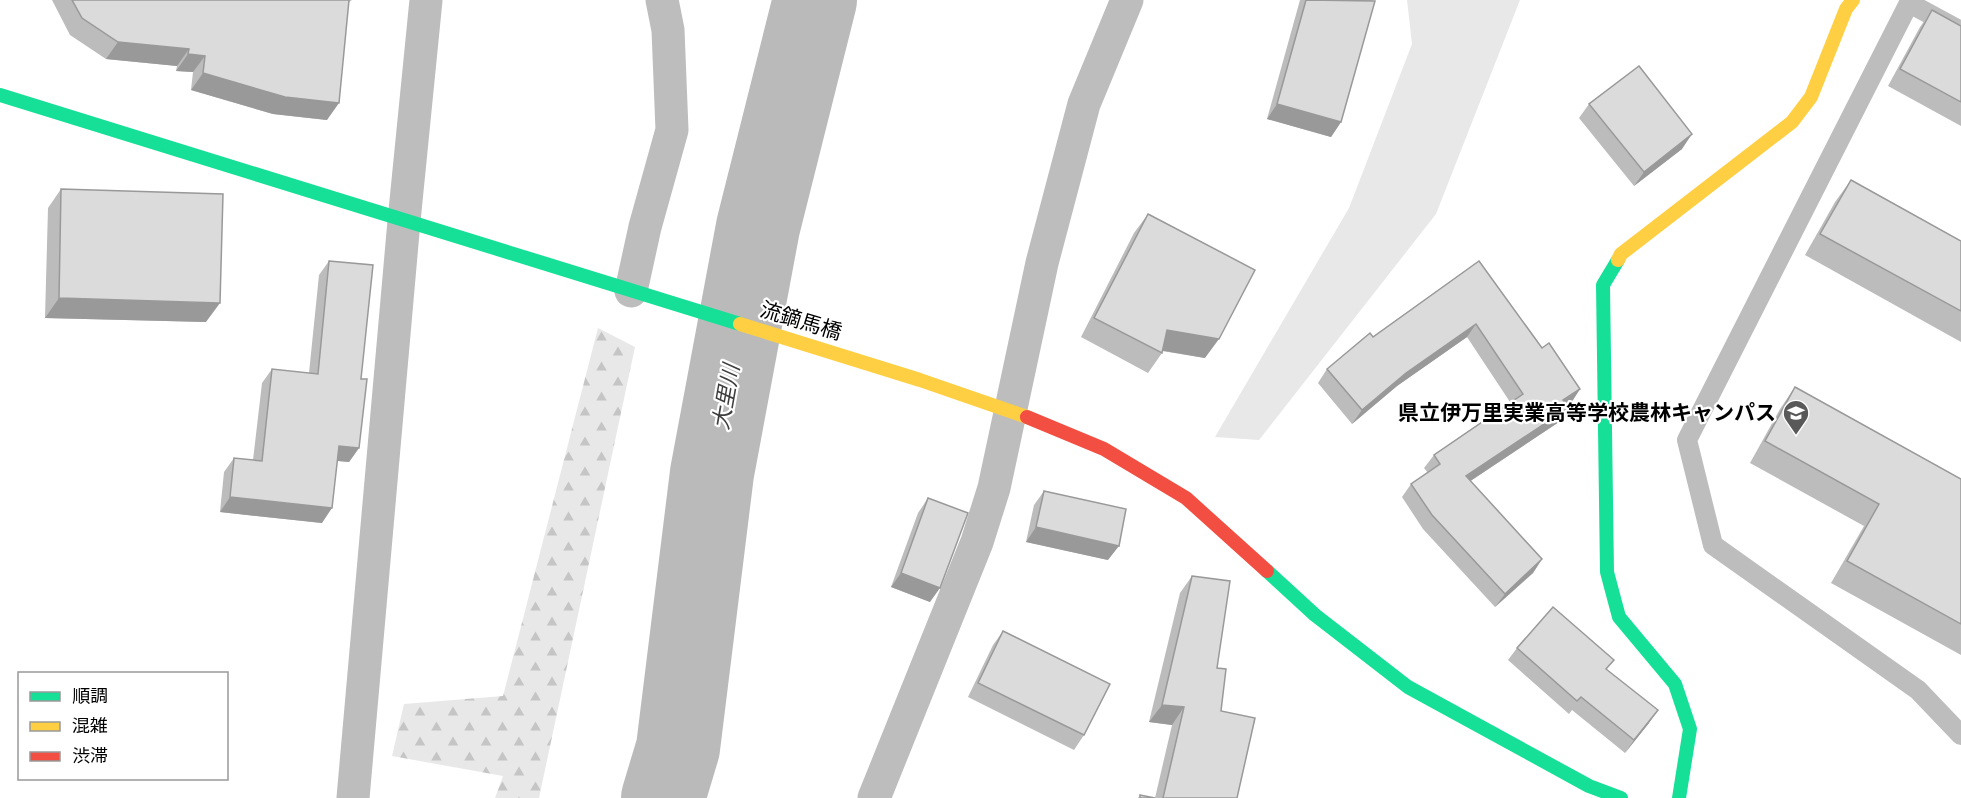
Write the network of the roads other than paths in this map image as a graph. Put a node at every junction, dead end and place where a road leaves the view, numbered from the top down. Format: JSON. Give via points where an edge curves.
{"nodes":[{"id":1,"x":426,"y":0,"type":"edge"},
{"id":2,"x":662,"y":0,"type":"edge"},
{"id":3,"x":1127,"y":0,"type":"edge"},
{"id":4,"x":1853,"y":0,"type":"edge"},
{"id":5,"x":1961,"y":31,"type":"edge"},
{"id":6,"x":0,"y":95,"type":"edge"},
{"id":7,"x":404,"y":220,"type":"junction"},
{"id":8,"x":632,"y":291,"type":"junction"},
{"id":9,"x":1011,"y":410,"type":"junction"},
{"id":10,"x":1961,"y":735,"type":"edge"},
{"id":11,"x":353,"y":798,"type":"edge"},
{"id":12,"x":874,"y":798,"type":"edge"},
{"id":13,"x":1621,"y":798,"type":"edge"},
{"id":14,"x":1679,"y":798,"type":"edge"}],
"edges":[{"from":1,"to":7,"type":"street"},
{"from":2,"to":8,"type":"street","via":[[668,30],[672,130]]},
{"from":3,"to":9,"type":"street","via":[[1084,104],[1042,262]]},
{"from":4,"to":14,"type":"street","via":[[1811,97],[1792,122],[1621,254],[1603,285],[1607,572],[1618,617],[1675,684],[1690,729]]},
{"from":5,"to":10,"type":"lane","via":[[1909,3],[1687,440],[1713,545],[1918,690]]},
{"from":6,"to":7,"type":"street","name":"流鏑馬橋"},
{"from":7,"to":8,"type":"street","name":"流鏑馬橋"},
{"from":7,"to":11,"type":"street"},
{"from":8,"to":9,"type":"street","name":"流鏑馬橋"},
{"from":9,"to":12,"type":"street","via":[[977,542]]},
{"from":9,"to":13,"type":"street","name":"流鏑馬橋","via":[[1104,449],[1186,498],[1315,615],[1408,687],[1589,786]]}]}
